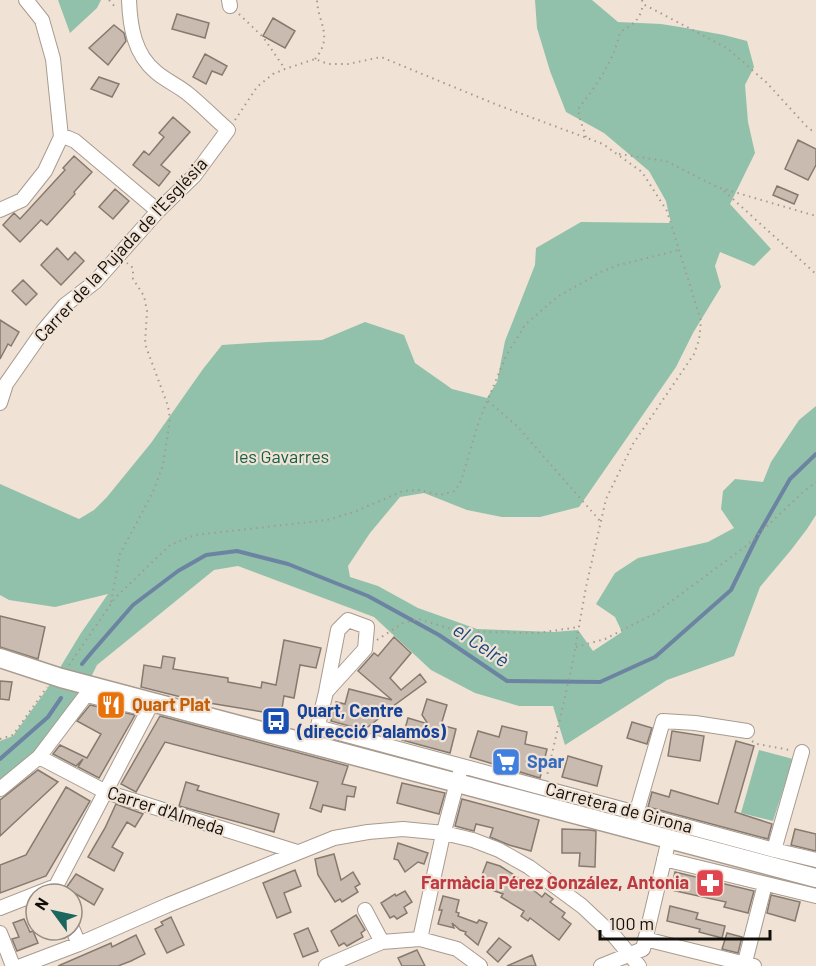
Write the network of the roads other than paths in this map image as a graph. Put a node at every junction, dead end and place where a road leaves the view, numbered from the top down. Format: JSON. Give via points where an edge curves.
{"nodes":[{"id":1,"x":26,"y":0,"type":"edge"},
{"id":2,"x":129,"y":0,"type":"edge"},
{"id":3,"x":61,"y":137,"type":"junction"},
{"id":4,"x":0,"y":210,"type":"edge"},
{"id":5,"x":158,"y":211,"type":"junction"},
{"id":6,"x":3,"y":383,"type":"edge"},
{"id":7,"x":0,"y":402,"type":"edge"},
{"id":8,"x":0,"y":658,"type":"edge"},
{"id":9,"x":326,"y":692,"type":"junction"},
{"id":10,"x":151,"y":705,"type":"junction"},
{"id":11,"x":317,"y":727,"type":"junction"},
{"id":12,"x":747,"y":731,"type":"dead end"},
{"id":13,"x":313,"y":745,"type":"junction"},
{"id":14,"x":802,"y":752,"type":"road end"},
{"id":15,"x":39,"y":757,"type":"junction"},
{"id":16,"x":459,"y":774,"type":"junction"},
{"id":17,"x":0,"y":789,"type":"edge"},
{"id":18,"x":106,"y":792,"type":"junction"},
{"id":19,"x":634,"y":821,"type":"junction"},
{"id":20,"x":444,"y":833,"type":"junction"},
{"id":21,"x":669,"y":839,"type":"junction"},
{"id":22,"x":774,"y":850,"type":"junction"},
{"id":23,"x":297,"y":852,"type":"junction"},
{"id":24,"x":664,"y":859,"type":"junction"},
{"id":25,"x":816,"y":860,"type":"edge"},
{"id":26,"x":816,"y":878,"type":"edge"},
{"id":27,"x":61,"y":882,"type":"edge"},
{"id":28,"x":765,"y":884,"type":"junction"},
{"id":29,"x":816,"y":896,"type":"edge"},
{"id":30,"x":24,"y":900,"type":"edge"},
{"id":31,"x":0,"y":908,"type":"edge"},
{"id":32,"x":365,"y":910,"type":"dead end"},
{"id":33,"x":0,"y":933,"type":"edge"},
{"id":34,"x":420,"y":939,"type":"junction"},
{"id":35,"x":645,"y":939,"type":"junction"},
{"id":36,"x":382,"y":942,"type":"junction"},
{"id":37,"x":79,"y":944,"type":"joint"},
{"id":38,"x":630,"y":954,"type":"junction"},
{"id":39,"x":54,"y":960,"type":"edge"},
{"id":40,"x":747,"y":965,"type":"edge"},
{"id":41,"x":13,"y":966,"type":"edge"},
{"id":42,"x":21,"y":966,"type":"edge"},
{"id":43,"x":326,"y":966,"type":"edge"},
{"id":44,"x":480,"y":966,"type":"edge"},
{"id":45,"x":601,"y":966,"type":"edge"},
{"id":46,"x":639,"y":966,"type":"edge"}],
"edges":[{"from":1,"to":3,"type":"street","via":[[42,20],[53,59]]},
{"from":2,"to":5,"type":"street","name":"Carrer de la Pujada de l'Església","via":[[131,25],[144,61],[228,130],[194,176]]},
{"from":3,"to":4,"type":"street","via":[[45,171],[22,200]]},
{"from":3,"to":5,"type":"street","via":[[75,141]]},
{"from":5,"to":6,"type":"street","name":"Carrer de la Pujada de l'Església","via":[[95,282],[66,305]]},
{"from":6,"to":7,"type":"street","name":"Carrer de la Pujada de l'Església"},
{"from":8,"to":10,"type":"main road"},
{"from":9,"to":9,"type":"street","via":[[338,630],[348,620],[367,627],[365,649]]},
{"from":9,"to":11,"type":"street"},
{"from":10,"to":13,"type":"main road"},
{"from":10,"to":15,"type":"street","via":[[86,695]]},
{"from":10,"to":18,"type":"street"},
{"from":11,"to":13,"type":"street"},
{"from":11,"to":16,"type":"street","name":"Carretera de Girona"},
{"from":12,"to":19,"type":"street","via":[[663,721]]},
{"from":13,"to":16,"type":"main road"},
{"from":14,"to":22,"type":"street"},
{"from":15,"to":17,"type":"street"},
{"from":15,"to":18,"type":"street","name":"Carrer d'Almeda"},
{"from":16,"to":19,"type":"main road"},
{"from":16,"to":19,"type":"street","name":"Carretera de Girona","via":[[544,788]]},
{"from":16,"to":20,"type":"street"},
{"from":18,"to":23,"type":"street","name":"Carrer d'Almeda"},
{"from":18,"to":27,"type":"street"},
{"from":19,"to":21,"type":"main road"},
{"from":19,"to":22,"type":"street","name":"Carretera de Girona"},
{"from":20,"to":23,"type":"street","via":[[368,832],[334,838]]},
{"from":20,"to":34,"type":"street"},
{"from":20,"to":38,"type":"street","via":[[499,850],[529,867],[582,906]]},
{"from":21,"to":24,"type":"street"},
{"from":21,"to":26,"type":"main road"},
{"from":22,"to":25,"type":"street","name":"Carretera de Girona"},
{"from":23,"to":37,"type":"street"},
{"from":24,"to":28,"type":"street","name":"Carretera de Girona"},
{"from":24,"to":35,"type":"street"},
{"from":28,"to":29,"type":"street","name":"Carretera de Girona"},
{"from":28,"to":40,"type":"street"},
{"from":30,"to":31,"type":"street"},
{"from":32,"to":36,"type":"street"},
{"from":33,"to":41,"type":"street"},
{"from":34,"to":36,"type":"street"},
{"from":34,"to":44,"type":"street","via":[[457,949]]},
{"from":35,"to":38,"type":"street","via":[[643,949]]},
{"from":35,"to":40,"type":"street"},
{"from":36,"to":43,"type":"street"},
{"from":37,"to":39,"type":"street"},
{"from":38,"to":45,"type":"street"},
{"from":38,"to":46,"type":"street"},
{"from":39,"to":42,"type":"street"}]}
